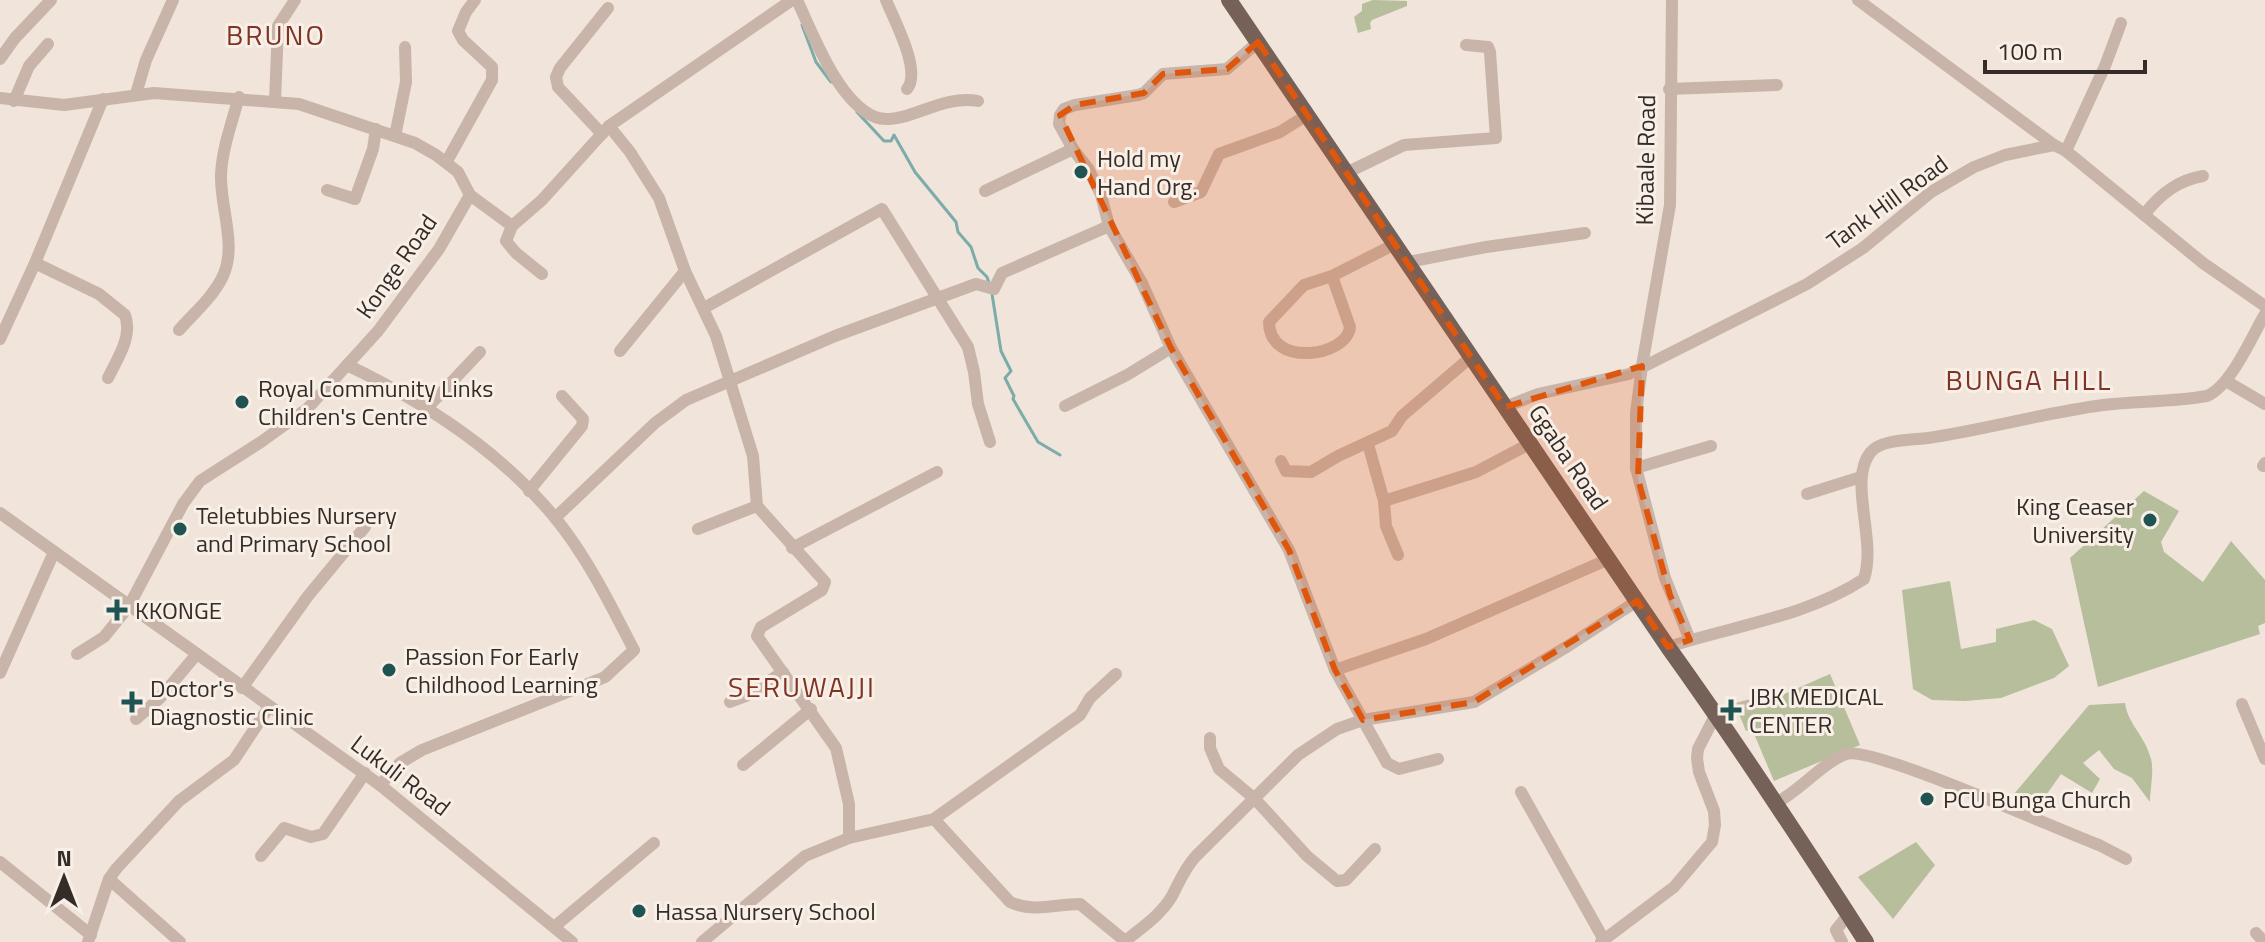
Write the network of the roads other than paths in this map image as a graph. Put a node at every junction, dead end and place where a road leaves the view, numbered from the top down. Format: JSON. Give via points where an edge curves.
{"nodes":[{"id":1,"x":51,"y":0,"type":"edge"},
{"id":2,"x":173,"y":0,"type":"edge"},
{"id":3,"x":295,"y":0,"type":"edge"},
{"id":4,"x":475,"y":0,"type":"edge"},
{"id":5,"x":795,"y":0,"type":"edge"},
{"id":6,"x":886,"y":0,"type":"edge"},
{"id":7,"x":1229,"y":0,"type":"edge"},
{"id":8,"x":1672,"y":0,"type":"edge"},
{"id":9,"x":1858,"y":0,"type":"edge"},
{"id":10,"x":608,"y":8,"type":"dead end"},
{"id":11,"x":2121,"y":23,"type":"dead end"},
{"id":12,"x":1258,"y":42,"type":"junction"},
{"id":13,"x":48,"y":44,"type":"dead end"},
{"id":14,"x":1466,"y":45,"type":"dead end"},
{"id":15,"x":405,"y":47,"type":"dead end"},
{"id":16,"x":0,"y":59,"type":"edge"},
{"id":17,"x":1777,"y":85,"type":"dead end"},
{"id":18,"x":907,"y":89,"type":"dead end"},
{"id":19,"x":1669,"y":89,"type":"junction"},
{"id":20,"x":136,"y":94,"type":"junction"},
{"id":21,"x":239,"y":97,"type":"junction"},
{"id":22,"x":0,"y":98,"type":"edge"},
{"id":23,"x":103,"y":99,"type":"junction"},
{"id":24,"x":14,"y":101,"type":"junction"},
{"id":25,"x":275,"y":101,"type":"junction"},
{"id":26,"x":978,"y":101,"type":"dead end"},
{"id":27,"x":1307,"y":115,"type":"junction"},
{"id":28,"x":376,"y":129,"type":"junction"},
{"id":29,"x":606,"y":130,"type":"junction"},
{"id":30,"x":395,"y":136,"type":"junction"},
{"id":31,"x":2060,"y":148,"type":"junction"},
{"id":32,"x":1073,"y":149,"type":"junction"},
{"id":33,"x":447,"y":161,"type":"junction"},
{"id":34,"x":1346,"y":173,"type":"junction"},
{"id":35,"x":2203,"y":176,"type":"dead end"},
{"id":36,"x":327,"y":190,"type":"dead end"},
{"id":37,"x":985,"y":191,"type":"dead end"},
{"id":38,"x":470,"y":195,"type":"junction"},
{"id":39,"x":1174,"y":202,"type":"dead end"},
{"id":40,"x":2144,"y":215,"type":"junction"},
{"id":41,"x":512,"y":226,"type":"junction"},
{"id":42,"x":1109,"y":226,"type":"junction"},
{"id":43,"x":1585,"y":233,"type":"dead end"},
{"id":44,"x":1395,"y":244,"type":"junction"},
{"id":45,"x":1408,"y":262,"type":"junction"},
{"id":46,"x":35,"y":263,"type":"junction"},
{"id":47,"x":685,"y":271,"type":"junction"},
{"id":48,"x":542,"y":274,"type":"dead end"},
{"id":49,"x":1332,"y":276,"type":"junction"},
{"id":50,"x":936,"y":299,"type":"junction"},
{"id":51,"x":2265,"y":306,"type":"edge"},
{"id":52,"x":704,"y":308,"type":"junction"},
{"id":53,"x":2265,"y":314,"type":"edge"},
{"id":54,"x":179,"y":330,"type":"dead end"},
{"id":55,"x":0,"y":339,"type":"edge"},
{"id":56,"x":1171,"y":348,"type":"junction"},
{"id":57,"x":620,"y":351,"type":"dead end"},
{"id":58,"x":480,"y":352,"type":"dead end"},
{"id":59,"x":1471,"y":357,"type":"junction"},
{"id":60,"x":347,"y":365,"type":"junction"},
{"id":61,"x":1642,"y":366,"type":"junction"},
{"id":62,"x":108,"y":378,"type":"dead end"},
{"id":63,"x":731,"y":379,"type":"junction"},
{"id":64,"x":2226,"y":381,"type":"junction"},
{"id":65,"x":562,"y":396,"type":"dead end"},
{"id":66,"x":2265,"y":404,"type":"edge"},
{"id":67,"x":1065,"y":406,"type":"dead end"},
{"id":68,"x":1505,"y":407,"type":"junction"},
{"id":69,"x":427,"y":408,"type":"junction"},
{"id":70,"x":990,"y":442,"type":"dead end"},
{"id":71,"x":1531,"y":443,"type":"junction"},
{"id":72,"x":1368,"y":444,"type":"junction"},
{"id":73,"x":1711,"y":446,"type":"dead end"},
{"id":74,"x":1281,"y":461,"type":"dead end"},
{"id":75,"x":1636,"y":468,"type":"junction"},
{"id":76,"x":937,"y":472,"type":"dead end"},
{"id":77,"x":1861,"y":477,"type":"junction"},
{"id":78,"x":529,"y":491,"type":"junction"},
{"id":79,"x":1807,"y":494,"type":"dead end"},
{"id":80,"x":1384,"y":501,"type":"junction"},
{"id":81,"x":757,"y":506,"type":"junction"},
{"id":82,"x":0,"y":513,"type":"edge"},
{"id":83,"x":555,"y":518,"type":"junction"},
{"id":84,"x":365,"y":527,"type":"dead end"},
{"id":85,"x":698,"y":529,"type":"dead end"},
{"id":86,"x":792,"y":548,"type":"junction"},
{"id":87,"x":54,"y":552,"type":"junction"},
{"id":88,"x":1398,"y":555,"type":"dead end"},
{"id":89,"x":1609,"y":559,"type":"junction"},
{"id":90,"x":1637,"y":601,"type":"junction"},
{"id":91,"x":129,"y":606,"type":"junction"},
{"id":92,"x":1690,"y":640,"type":"junction"},
{"id":93,"x":1668,"y":647,"type":"junction"},
{"id":94,"x":77,"y":654,"type":"dead end"},
{"id":95,"x":196,"y":655,"type":"junction"},
{"id":96,"x":1335,"y":670,"type":"junction"},
{"id":97,"x":783,"y":672,"type":"junction"},
{"id":98,"x":0,"y":673,"type":"edge"},
{"id":99,"x":1116,"y":674,"type":"dead end"},
{"id":100,"x":242,"y":688,"type":"junction"},
{"id":101,"x":730,"y":702,"type":"dead end"},
{"id":102,"x":2242,"y":704,"type":"dead end"},
{"id":103,"x":1751,"y":705,"type":"dead end"},
{"id":104,"x":269,"y":707,"type":"junction"},
{"id":105,"x":811,"y":709,"type":"junction"},
{"id":106,"x":1716,"y":714,"type":"junction"},
{"id":107,"x":136,"y":719,"type":"dead end"},
{"id":108,"x":1363,"y":720,"type":"junction"},
{"id":109,"x":1210,"y":738,"type":"dead end"},
{"id":110,"x":1438,"y":759,"type":"dead end"},
{"id":111,"x":2265,"y":759,"type":"edge"},
{"id":112,"x":743,"y":765,"type":"dead end"},
{"id":113,"x":365,"y":773,"type":"junction"},
{"id":114,"x":380,"y":785,"type":"junction"},
{"id":115,"x":1521,"y":792,"type":"dead end"},
{"id":116,"x":1255,"y":799,"type":"junction"},
{"id":117,"x":1776,"y":803,"type":"junction"},
{"id":118,"x":934,"y":819,"type":"junction"},
{"id":119,"x":849,"y":838,"type":"junction"},
{"id":120,"x":654,"y":843,"type":"dead end"},
{"id":121,"x":1375,"y":849,"type":"dead end"},
{"id":122,"x":261,"y":856,"type":"dead end"},
{"id":123,"x":2126,"y":859,"type":"dead end"},
{"id":124,"x":0,"y":862,"type":"edge"},
{"id":125,"x":109,"y":879,"type":"junction"},
{"id":126,"x":1848,"y":915,"type":"junction"},
{"id":127,"x":554,"y":927,"type":"junction"},
{"id":128,"x":90,"y":938,"type":"edge"},
{"id":129,"x":1602,"y":941,"type":"edge"},
{"id":130,"x":180,"y":942,"type":"edge"},
{"id":131,"x":572,"y":942,"type":"edge"},
{"id":132,"x":702,"y":942,"type":"edge"},
{"id":133,"x":1125,"y":942,"type":"edge"},
{"id":134,"x":1842,"y":942,"type":"edge"},
{"id":135,"x":1866,"y":942,"type":"edge"}],
"edges":[{"from":1,"to":16,"type":"street"},
{"from":2,"to":20,"type":"street"},
{"from":3,"to":25,"type":"street","via":[[278,26]]},
{"from":4,"to":33,"type":"street","via":[[458,31],[493,73]]},
{"from":5,"to":26,"type":"street","via":[[828,66],[871,115],[894,119],[955,100]]},
{"from":5,"to":29,"type":"street"},
{"from":6,"to":18,"type":"street","via":[[913,71]]},
{"from":7,"to":12,"type":"main road","name":"Ggaba Road"},
{"from":8,"to":19,"type":"street","name":"Kibaale Road"},
{"from":9,"to":31,"type":"street"},
{"from":10,"to":29,"type":"street","via":[[556,77],[558,87]]},
{"from":11,"to":31,"type":"street","via":[[2105,66]]},
{"from":12,"to":27,"type":"main road","name":"Ggaba Road"},
{"from":12,"to":32,"type":"street","via":[[1222,71],[1163,74],[1144,93],[1069,106],[1058,119]]},
{"from":13,"to":24,"type":"street","via":[[29,66]]},
{"from":14,"to":34,"type":"street","via":[[1488,47],[1490,52],[1496,138],[1404,145]]},
{"from":15,"to":30,"type":"street","via":[[406,82]]},
{"from":17,"to":19,"type":"street"},
{"from":19,"to":61,"type":"street","name":"Kibaale Road","via":[[1670,213]]},
{"from":20,"to":21,"type":"street"},
{"from":20,"to":23,"type":"street"},
{"from":21,"to":25,"type":"street"},
{"from":21,"to":54,"type":"street","via":[[221,173],[227,263],[211,294]]},
{"from":22,"to":24,"type":"street"},
{"from":23,"to":24,"type":"street","via":[[64,105]]},
{"from":23,"to":46,"type":"street"},
{"from":25,"to":28,"type":"street","via":[[320,109]]},
{"from":27,"to":34,"type":"main road","name":"Ggaba Road"},
{"from":27,"to":39,"type":"street","via":[[1280,132],[1219,154],[1201,192]]},
{"from":28,"to":30,"type":"street"},
{"from":28,"to":36,"type":"street","via":[[355,199]]},
{"from":29,"to":41,"type":"street"},
{"from":29,"to":47,"type":"street","via":[[630,152],[659,198]]},
{"from":30,"to":33,"type":"street"},
{"from":31,"to":40,"type":"street"},
{"from":31,"to":61,"type":"street","name":"Tank Hill Road","via":[[2005,155],[1974,167],[1931,192],[1863,248],[1807,284]]},
{"from":32,"to":37,"type":"street"},
{"from":32,"to":42,"type":"street","via":[[1101,195]]},
{"from":33,"to":38,"type":"street"},
{"from":34,"to":44,"type":"main road","name":"Ggaba Road"},
{"from":35,"to":40,"type":"street","via":[[2164,193]]},
{"from":38,"to":41,"type":"street"},
{"from":38,"to":60,"type":"street","name":"Konge Road","via":[[407,295]]},
{"from":40,"to":51,"type":"street"},
{"from":41,"to":48,"type":"street","via":[[506,241]]},
{"from":42,"to":50,"type":"street","via":[[1002,273],[994,289],[978,284]]},
{"from":42,"to":56,"type":"street"},
{"from":43,"to":45,"type":"street"},
{"from":44,"to":45,"type":"main road","name":"Ggaba Road"},
{"from":44,"to":49,"type":"street"},
{"from":45,"to":59,"type":"main road","name":"Ggaba Road"},
{"from":46,"to":55,"type":"street"},
{"from":46,"to":62,"type":"street","via":[[99,294],[125,315],[126,339]]},
{"from":47,"to":52,"type":"street"},
{"from":47,"to":57,"type":"street"},
{"from":49,"to":49,"type":"street","via":[[1349,335],[1315,352],[1282,349],[1271,337],[1273,314],[1304,285]]},
{"from":50,"to":52,"type":"street","via":[[882,209]]},
{"from":50,"to":63,"type":"street"},
{"from":50,"to":70,"type":"street","via":[[968,347]]},
{"from":52,"to":63,"type":"street"},
{"from":53,"to":64,"type":"street"},
{"from":56,"to":67,"type":"street"},
{"from":56,"to":96,"type":"street","via":[[1289,550]]},
{"from":58,"to":69,"type":"street"},
{"from":59,"to":68,"type":"main road","name":"Ggaba Road"},
{"from":59,"to":72,"type":"street","via":[[1402,416],[1392,431]]},
{"from":60,"to":69,"type":"street"},
{"from":60,"to":91,"type":"street","name":"Konge Road","via":[[308,408],[200,481]]},
{"from":61,"to":68,"type":"street","name":"Tank Hill Road","via":[[1613,379],[1538,394]]},
{"from":61,"to":75,"type":"street","name":"Kibaale Road"},
{"from":63,"to":81,"type":"street","via":[[755,465]]},
{"from":63,"to":83,"type":"street","via":[[670,411]]},
{"from":64,"to":66,"type":"street"},
{"from":64,"to":77,"type":"street","via":[[2207,396],[2074,409],[1881,444],[1870,453]]},
{"from":65,"to":78,"type":"street","via":[[583,419],[582,426]]},
{"from":68,"to":71,"type":"main road","name":"Ggaba Road"},
{"from":69,"to":78,"type":"street"},
{"from":71,"to":80,"type":"street","via":[[1476,472]]},
{"from":71,"to":89,"type":"main road","name":"Ggaba Road"},
{"from":72,"to":74,"type":"street","via":[[1311,472],[1291,473]]},
{"from":72,"to":80,"type":"street"},
{"from":73,"to":75,"type":"street"},
{"from":75,"to":92,"type":"street","name":"Kibaale Road","via":[[1670,595]]},
{"from":76,"to":86,"type":"street"},
{"from":77,"to":79,"type":"street"},
{"from":77,"to":92,"type":"street","via":[[1869,539],[1864,579],[1783,614]]},
{"from":78,"to":83,"type":"street"},
{"from":80,"to":88,"type":"street","via":[[1386,526]]},
{"from":81,"to":85,"type":"street"},
{"from":81,"to":86,"type":"street"},
{"from":82,"to":87,"type":"street","name":"Lukuli Road"},
{"from":83,"to":114,"type":"street","via":[[581,553],[634,650],[605,677],[422,750],[400,763]]},
{"from":84,"to":100,"type":"street"},
{"from":86,"to":97,"type":"street","via":[[826,585],[758,629],[759,640]]},
{"from":87,"to":91,"type":"street","name":"Lukuli Road"},
{"from":87,"to":98,"type":"street"},
{"from":89,"to":90,"type":"main road","name":"Ggaba Road"},
{"from":89,"to":96,"type":"street","via":[[1438,634]]},
{"from":90,"to":93,"type":"main road","name":"Ggaba Road"},
{"from":90,"to":108,"type":"street","via":[[1474,702]]},
{"from":91,"to":94,"type":"street","name":"Konge Road","via":[[104,637]]},
{"from":91,"to":95,"type":"street","name":"Lukuli Road"},
{"from":92,"to":93,"type":"street"},
{"from":93,"to":106,"type":"main road","name":"Ggaba Road"},
{"from":95,"to":100,"type":"street","name":"Lukuli Road"},
{"from":95,"to":107,"type":"street"},
{"from":96,"to":108,"type":"street"},
{"from":97,"to":101,"type":"street"},
{"from":97,"to":105,"type":"street"},
{"from":99,"to":118,"type":"street","via":[[1080,715]]},
{"from":100,"to":104,"type":"street","name":"Lukuli Road"},
{"from":102,"to":111,"type":"street"},
{"from":103,"to":106,"type":"street"},
{"from":104,"to":113,"type":"street","name":"Lukuli Road"},
{"from":104,"to":125,"type":"street","via":[[234,760],[179,801]]},
{"from":105,"to":112,"type":"street"},
{"from":105,"to":119,"type":"street","via":[[836,748],[849,804]]},
{"from":106,"to":117,"type":"main road","name":"Ggaba Road"},
{"from":106,"to":129,"type":"street","via":[[1697,758],[1714,811],[1712,842],[1674,887]]},
{"from":108,"to":110,"type":"street","via":[[1392,767]]},
{"from":108,"to":116,"type":"street","via":[[1316,741]]},
{"from":109,"to":116,"type":"street","via":[[1219,769]]},
{"from":113,"to":114,"type":"street","name":"Lukuli Road"},
{"from":113,"to":122,"type":"street","via":[[323,834],[311,837],[284,828]]},
{"from":114,"to":127,"type":"street","name":"Lukuli Road"},
{"from":115,"to":129,"type":"street"},
{"from":116,"to":121,"type":"street","via":[[1337,881],[1346,880]]},
{"from":116,"to":133,"type":"street","via":[[1183,870],[1159,913]]},
{"from":117,"to":123,"type":"street","via":[[1838,758],[1854,753],[1919,773]]},
{"from":117,"to":126,"type":"main road","name":"Ggaba Road"},
{"from":118,"to":119,"type":"street"},
{"from":118,"to":133,"type":"street","via":[[1010,902],[1036,909],[1080,904]]},
{"from":119,"to":132,"type":"street","via":[[805,856]]},
{"from":120,"to":127,"type":"street"},
{"from":124,"to":128,"type":"street"},
{"from":125,"to":128,"type":"street"},
{"from":125,"to":130,"type":"street"},
{"from":126,"to":134,"type":"street","via":[[1836,930]]},
{"from":126,"to":135,"type":"main road","name":"Ggaba Road"},
{"from":127,"to":131,"type":"street","name":"Lukuli Road"}]}
